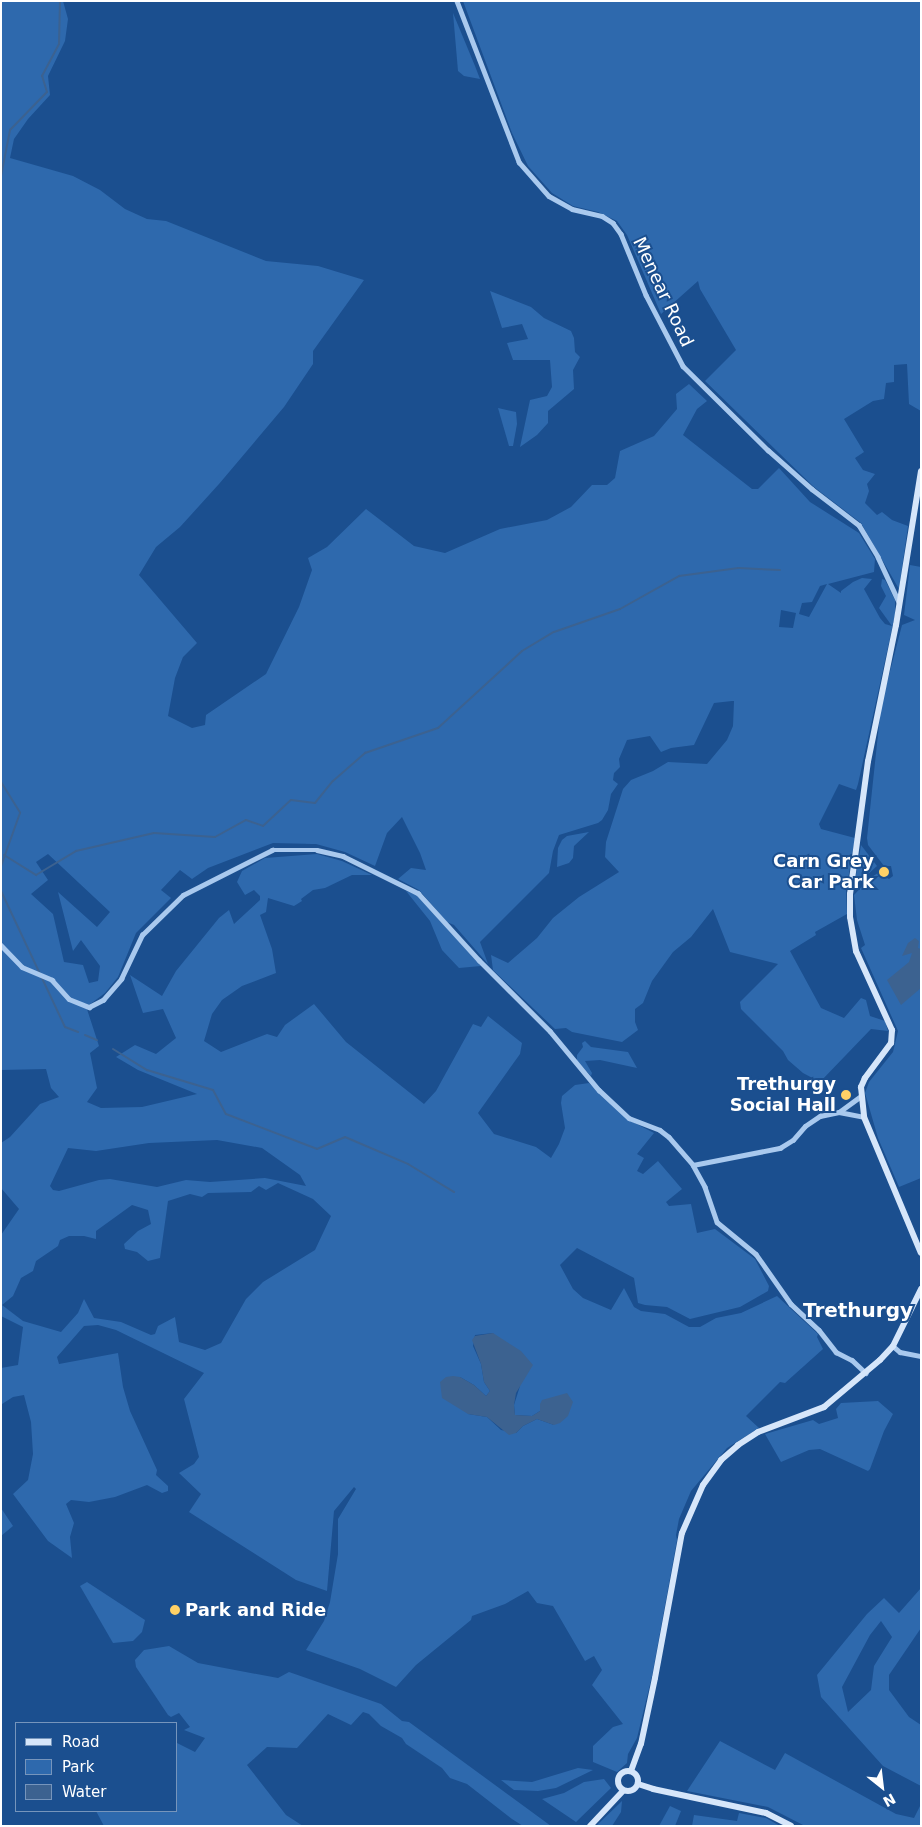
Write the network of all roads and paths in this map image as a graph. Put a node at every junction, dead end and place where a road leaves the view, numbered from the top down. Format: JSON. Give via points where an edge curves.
{"nodes":[{"id":1,"x":456,"y":1,"type":"edge"},
{"id":2,"x":921,"y":471,"type":"edge"},
{"id":3,"x":900,"y":604,"type":"junction"},
{"id":4,"x":1,"y":945,"type":"edge"},
{"id":5,"x":860,"y":1096,"type":"junction"},
{"id":6,"x":839,"y":1112,"type":"junction"},
{"id":7,"x":864,"y":1117,"type":"junction"},
{"id":8,"x":693,"y":1165,"type":"junction"},
{"id":9,"x":921,"y":1253,"type":"edge"},
{"id":10,"x":921,"y":1289,"type":"edge"},
{"id":11,"x":892,"y":1346,"type":"junction"},
{"id":12,"x":921,"y":1356,"type":"edge"},
{"id":13,"x":866,"y":1372,"type":"junction"},
{"id":14,"x":631,"y":1771,"type":"junction"},
{"id":15,"x":638,"y":1784,"type":"junction"},
{"id":16,"x":623,"y":1791,"type":"junction"},
{"id":17,"x":590,"y":1826,"type":"edge"},
{"id":18,"x":791,"y":1826,"type":"edge"}],
"edges":[{"from":1,"to":3,"type":"street","name":"Menear Road","via":[[519,162],[549,196],[572,209],[602,216],[613,223],[683,366],[768,450],[859,526]]},
{"from":2,"to":3,"type":"street"},
{"from":3,"to":5,"type":"street","via":[[868,761],[850,894],[856,951],[889,1021],[892,1038],[865,1078]]},
{"from":4,"to":8,"type":"street","via":[[22,966],[52,980],[69,999],[89,1007],[102,1000],[120,979],[142,935],[183,895],[272,850],[317,850],[343,856],[418,893],[550,1031],[599,1090],[629,1118],[669,1137]]},
{"from":5,"to":6,"type":"street"},
{"from":5,"to":7,"type":"street"},
{"from":6,"to":7,"type":"street"},
{"from":6,"to":8,"type":"street","via":[[820,1116],[780,1148]]},
{"from":7,"to":9,"type":"street"},
{"from":8,"to":13,"type":"street","via":[[705,1187],[717,1222],[756,1254],[781,1292],[836,1352]]},
{"from":10,"to":11,"type":"street"},
{"from":11,"to":12,"type":"street","via":[[900,1352]]},
{"from":11,"to":13,"type":"street"},
{"from":13,"to":14,"type":"street","via":[[824,1407],[752,1436],[721,1460],[703,1485],[682,1533],[641,1744]]},
{"from":14,"to":15,"type":"street"},
{"from":14,"to":16,"type":"street","via":[[621,1773],[618,1778],[617,1783]]},
{"from":15,"to":16,"type":"street","via":[[635,1789]]},
{"from":15,"to":18,"type":"street","via":[[766,1813]]},
{"from":16,"to":17,"type":"street"}]}
